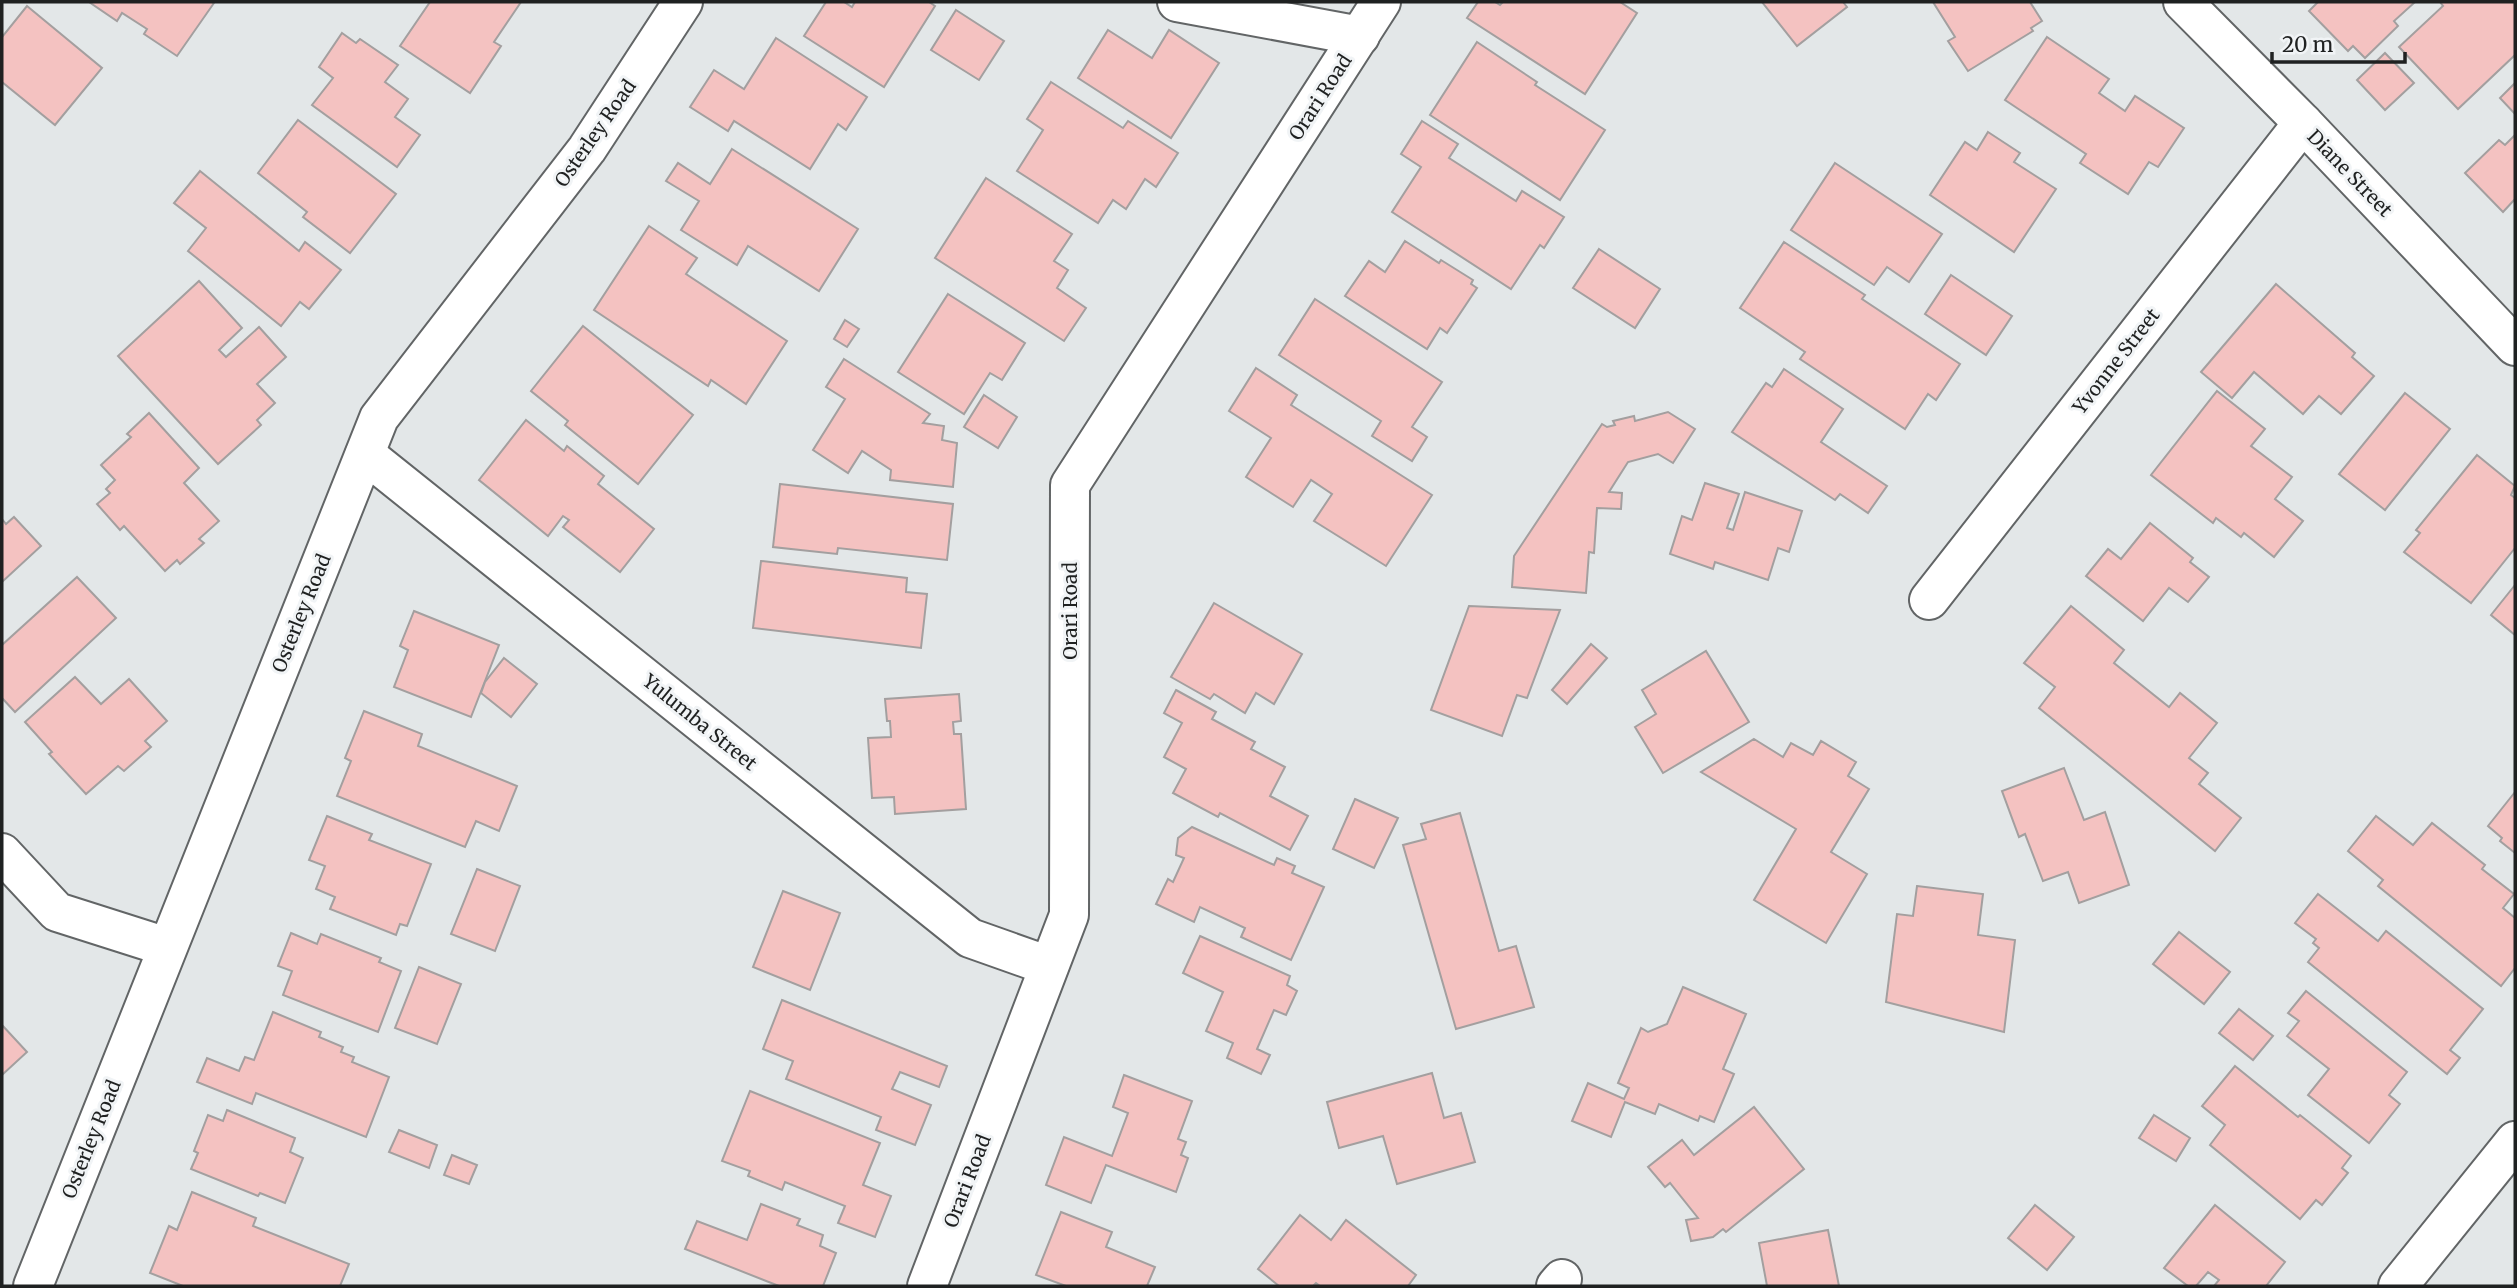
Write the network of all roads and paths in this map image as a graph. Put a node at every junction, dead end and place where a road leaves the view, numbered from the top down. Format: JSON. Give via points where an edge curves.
{"nodes":[{"id":1,"x":683,"y":2,"type":"edge"},
{"id":2,"x":1177,"y":2,"type":"edge"},
{"id":3,"x":1381,"y":2,"type":"edge"},
{"id":4,"x":2183,"y":2,"type":"edge"},
{"id":5,"x":1360,"y":36,"type":"junction"},
{"id":6,"x":2303,"y":123,"type":"junction"},
{"id":7,"x":2515,"y":346,"type":"edge"},
{"id":8,"x":365,"y":454,"type":"junction"},
{"id":9,"x":1929,"y":600,"type":"dead end"},
{"id":10,"x":2,"y":853,"type":"edge"},
{"id":11,"x":167,"y":947,"type":"junction"},
{"id":12,"x":1049,"y":966,"type":"junction"},
{"id":13,"x":2515,"y":1141,"type":"edge"},
{"id":14,"x":33,"y":1286,"type":"edge"},
{"id":15,"x":927,"y":1286,"type":"edge"},
{"id":16,"x":2398,"y":1286,"type":"edge"}],
"edges":[{"from":1,"to":8,"type":"street","name":"Osterley Road","via":[[587,149],[379,418]]},
{"from":2,"to":5,"type":"street"},
{"from":3,"to":5,"type":"street","name":"Orari Road"},
{"from":4,"to":6,"type":"street","name":"Diane Street"},
{"from":5,"to":12,"type":"street","name":"Orari Road","via":[[1070,485],[1069,915]]},
{"from":6,"to":7,"type":"street","name":"Diane Street"},
{"from":6,"to":9,"type":"street","name":"Yvonne Street"},
{"from":8,"to":11,"type":"street","name":"Osterley Road"},
{"from":8,"to":12,"type":"street","name":"Yulumba Street","via":[[970,938]]},
{"from":10,"to":11,"type":"street","via":[[57,912]]},
{"from":11,"to":14,"type":"street","name":"Osterley Road"},
{"from":12,"to":15,"type":"street","name":"Orari Road"},
{"from":13,"to":16,"type":"street"}]}
